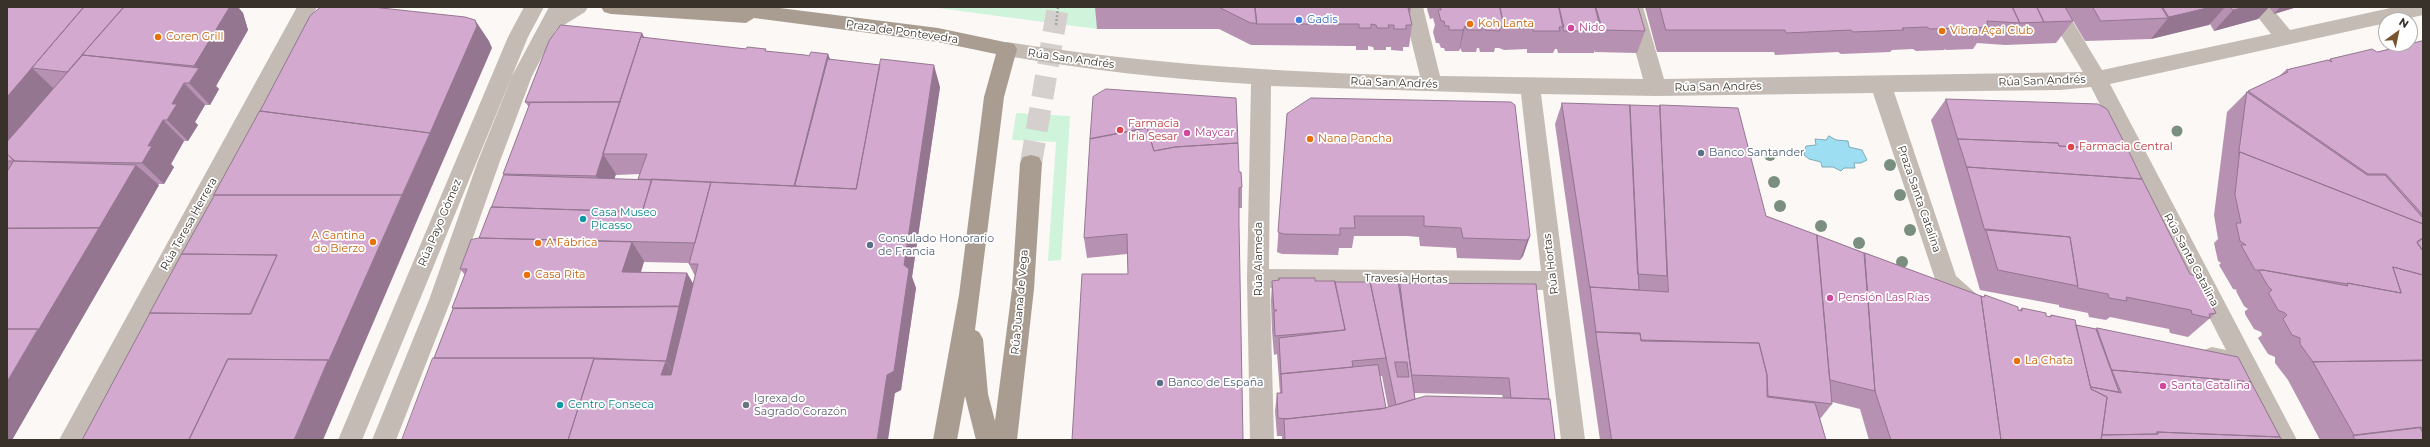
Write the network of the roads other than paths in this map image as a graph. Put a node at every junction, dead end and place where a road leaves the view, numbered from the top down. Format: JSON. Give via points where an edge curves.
{"nodes":[{"id":1,"x":307,"y":7,"type":"edge"},
{"id":2,"x":534,"y":7,"type":"edge"},
{"id":3,"x":578,"y":7,"type":"edge"},
{"id":4,"x":611,"y":7,"type":"edge"},
{"id":5,"x":729,"y":7,"type":"edge"},
{"id":6,"x":1413,"y":7,"type":"edge"},
{"id":7,"x":1633,"y":7,"type":"edge"},
{"id":8,"x":2054,"y":7,"type":"edge"},
{"id":9,"x":2260,"y":7,"type":"edge"},
{"id":10,"x":2423,"y":8,"type":"edge"},
{"id":11,"x":2401,"y":10,"type":"edge"},
{"id":12,"x":555,"y":16,"type":"edge"},
{"id":13,"x":797,"y":18,"type":"junction"},
{"id":14,"x":2287,"y":39,"type":"junction"},
{"id":15,"x":1007,"y":49,"type":"junction"},
{"id":16,"x":1261,"y":79,"type":"junction"},
{"id":17,"x":2096,"y":80,"type":"junction"},
{"id":18,"x":1432,"y":84,"type":"junction"},
{"id":19,"x":1881,"y":85,"type":"junction"},
{"id":20,"x":1530,"y":87,"type":"junction"},
{"id":21,"x":1656,"y":88,"type":"junction"},
{"id":22,"x":1031,"y":163,"type":"tunnel mouth"},
{"id":23,"x":1258,"y":278,"type":"junction"},
{"id":24,"x":1553,"y":281,"type":"junction"},
{"id":25,"x":970,"y":295,"type":"junction"},
{"id":26,"x":1994,"y":309,"type":"edge"},
{"id":27,"x":2193,"y":353,"type":"edge"},
{"id":28,"x":2246,"y":365,"type":"junction"},
{"id":29,"x":71,"y":440,"type":"edge"},
{"id":30,"x":350,"y":440,"type":"edge"},
{"id":31,"x":384,"y":440,"type":"edge"},
{"id":32,"x":944,"y":440,"type":"edge"},
{"id":33,"x":988,"y":440,"type":"edge"},
{"id":34,"x":1006,"y":440,"type":"edge"},
{"id":35,"x":1262,"y":440,"type":"edge"},
{"id":36,"x":1573,"y":440,"type":"edge"},
{"id":37,"x":2285,"y":440,"type":"edge"}],
"edges":[{"from":1,"to":29,"type":"street","name":"Rúa Teresa Herrera"},
{"from":2,"to":30,"type":"street","name":"Rúa Payo Gómez","via":[[518,37]]},
{"from":3,"to":12,"type":"street"},
{"from":4,"to":13,"type":"main road","name":"Praza de Pontevedra"},
{"from":5,"to":13,"type":"main road","name":"Praza de Pontevedra"},
{"from":6,"to":18,"type":"street"},
{"from":7,"to":21,"type":"street"},
{"from":8,"to":17,"type":"street","name":"Rúa Santa Catalina"},
{"from":9,"to":14,"type":"street"},
{"from":10,"to":11,"type":"street","name":"Rúa San Andrés"},
{"from":11,"to":14,"type":"street","name":"Rúa San Andrés"},
{"from":12,"to":31,"type":"street","name":"Rúa Payo Gómez","via":[[522,76],[440,300]]},
{"from":13,"to":15,"type":"main road","name":"Praza de Pontevedra","via":[[938,35]]},
{"from":14,"to":17,"type":"street","name":"Rúa San Andrés"},
{"from":15,"to":16,"type":"street","name":"Rúa San Andrés","via":[[1062,59]]},
{"from":15,"to":25,"type":"main road","via":[[994,97]]},
{"from":16,"to":18,"type":"street","name":"Rúa San Andrés"},
{"from":16,"to":23,"type":"street","name":"Rúa Alameda"},
{"from":17,"to":19,"type":"street","name":"Rúa San Andrés"},
{"from":17,"to":28,"type":"street","name":"Rúa Santa Catalina"},
{"from":18,"to":20,"type":"street","name":"Rúa San Andrés"},
{"from":19,"to":21,"type":"street","name":"Rúa San Andrés"},
{"from":19,"to":26,"type":"street","name":"Praza Santa Catalina","via":[[1947,282],[1971,304]]},
{"from":20,"to":21,"type":"street","name":"Rúa San Andrés"},
{"from":20,"to":24,"type":"street","name":"Rúa Hortas"},
{"from":22,"to":34,"type":"main road","name":"Rúa Juana de Vega","via":[[1023,289]]},
{"from":23,"to":24,"type":"street","name":"Travesía Hortas"},
{"from":23,"to":35,"type":"street","name":"Rúa Alameda"},
{"from":24,"to":36,"type":"street","name":"Rúa Hortas"},
{"from":25,"to":32,"type":"main road"},
{"from":25,"to":33,"type":"main road","via":[[976,394]]},
{"from":27,"to":28,"type":"street"},
{"from":28,"to":37,"type":"street","name":"Rúa Santa Catalina"}]}
